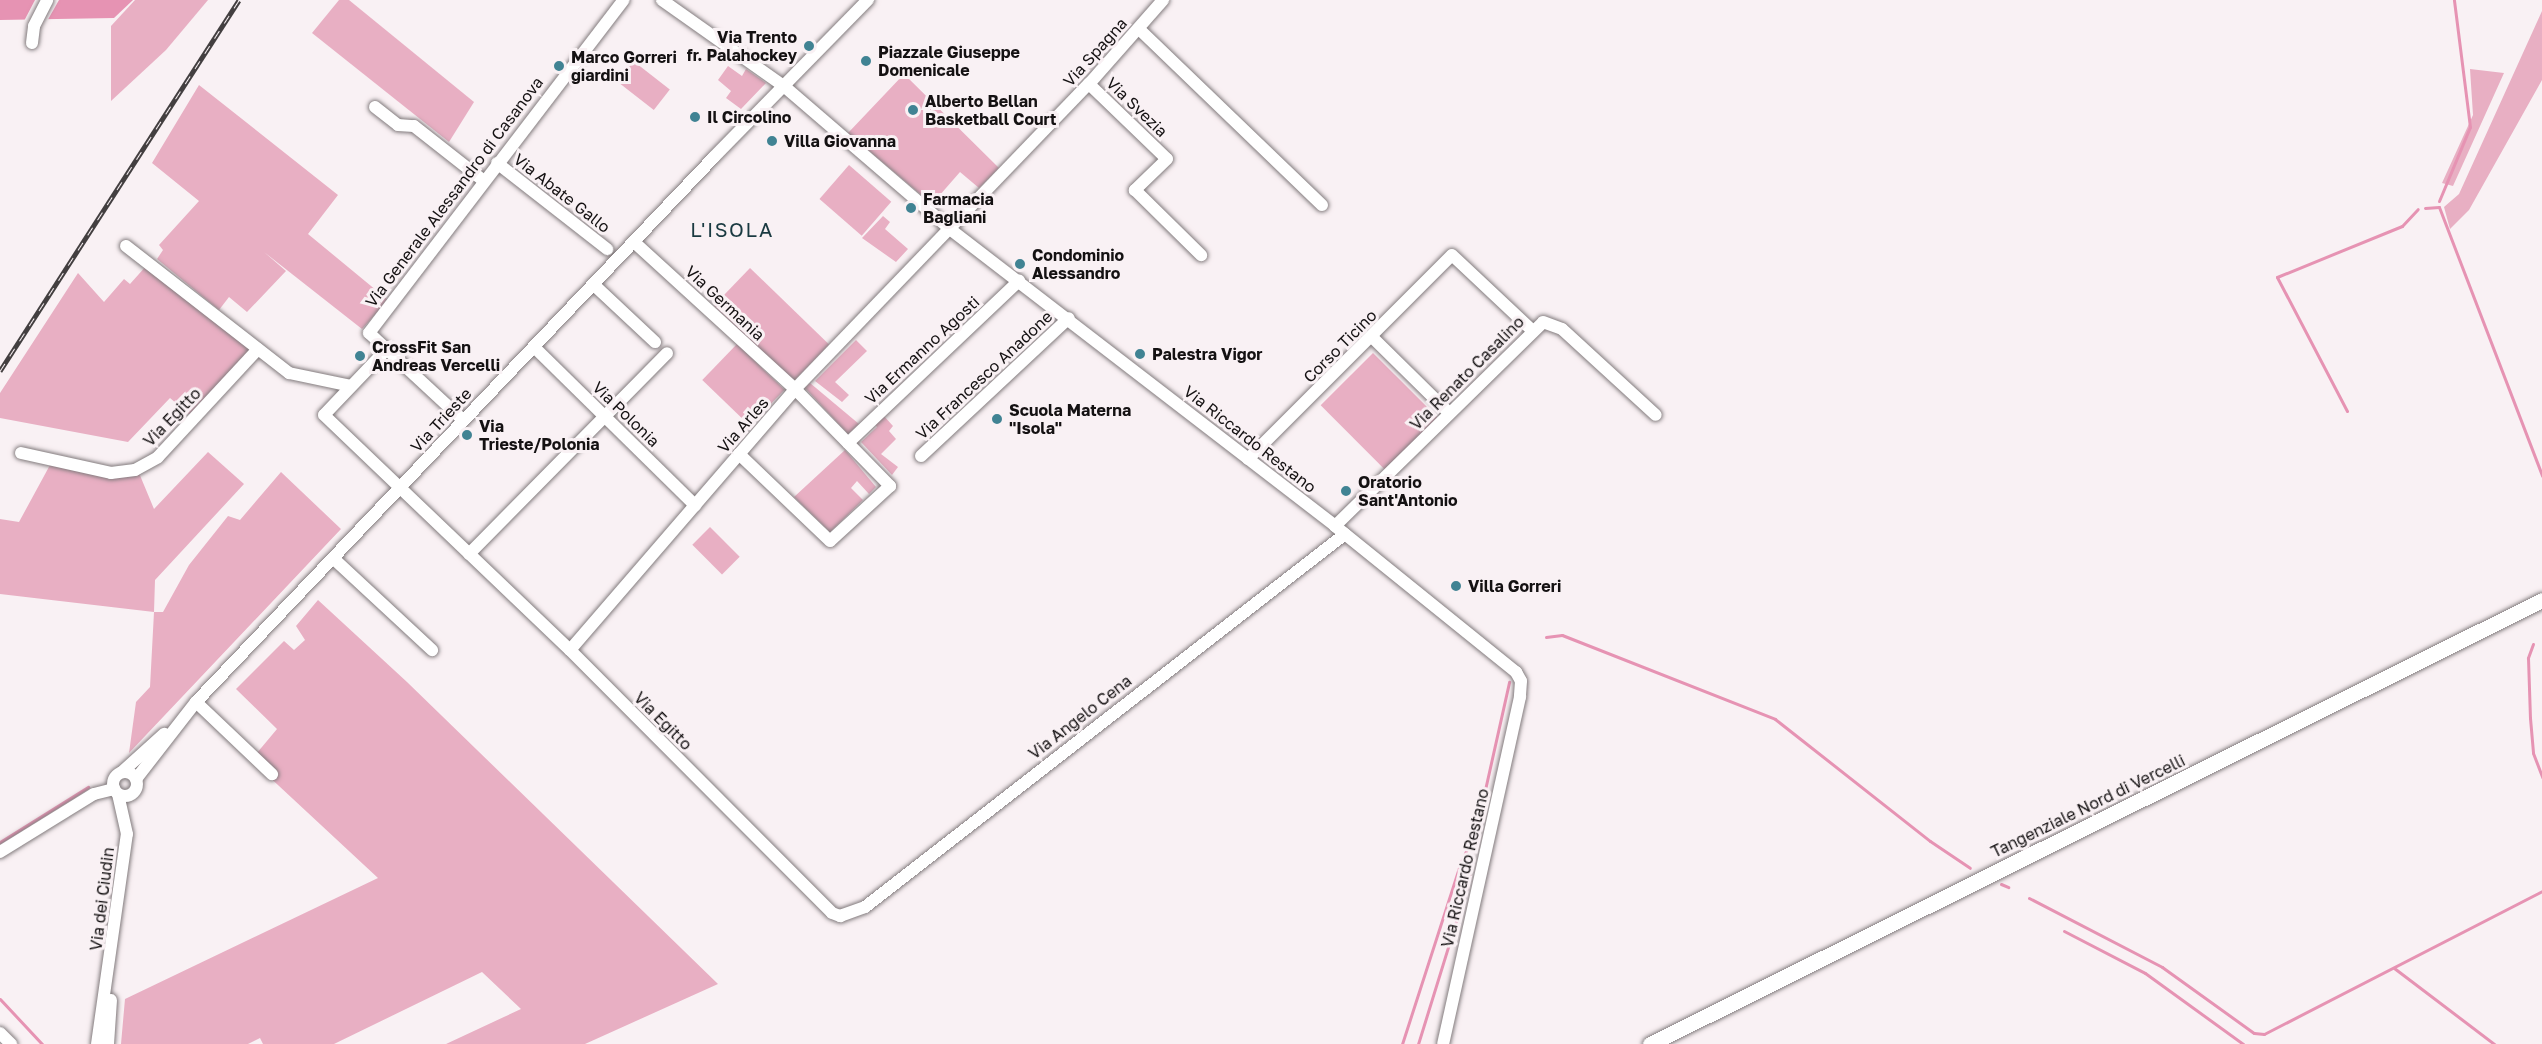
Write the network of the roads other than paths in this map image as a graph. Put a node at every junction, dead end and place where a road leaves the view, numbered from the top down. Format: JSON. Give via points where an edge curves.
{"nodes":[{"id":1,"x":47,"y":0,"type":"edge"},
{"id":2,"x":624,"y":0,"type":"edge"},
{"id":3,"x":662,"y":0,"type":"edge"},
{"id":4,"x":868,"y":0,"type":"edge"},
{"id":5,"x":1163,"y":0,"type":"edge"},
{"id":6,"x":1139,"y":29,"type":"junction"},
{"id":7,"x":32,"y":43,"type":"dead end"},
{"id":8,"x":1089,"y":84,"type":"junction"},
{"id":9,"x":785,"y":87,"type":"junction"},
{"id":10,"x":375,"y":107,"type":"dead end"},
{"id":11,"x":497,"y":163,"type":"junction"},
{"id":12,"x":484,"y":181,"type":"junction"},
{"id":13,"x":1322,"y":205,"type":"dead end"},
{"id":14,"x":951,"y":230,"type":"junction"},
{"id":15,"x":634,"y":242,"type":"junction"},
{"id":16,"x":126,"y":246,"type":"dead end"},
{"id":17,"x":607,"y":249,"type":"dead end"},
{"id":18,"x":1201,"y":255,"type":"dead end"},
{"id":19,"x":1020,"y":281,"type":"junction"},
{"id":20,"x":593,"y":284,"type":"junction"},
{"id":21,"x":1069,"y":318,"type":"junction"},
{"id":22,"x":1532,"y":330,"type":"junction"},
{"id":23,"x":1372,"y":337,"type":"junction"},
{"id":24,"x":655,"y":342,"type":"dead end"},
{"id":25,"x":534,"y":347,"type":"junction"},
{"id":26,"x":258,"y":349,"type":"junction"},
{"id":27,"x":385,"y":351,"type":"junction"},
{"id":28,"x":667,"y":353,"type":"dead end"},
{"id":29,"x":351,"y":386,"type":"junction"},
{"id":30,"x":795,"y":390,"type":"junction"},
{"id":31,"x":1449,"y":412,"type":"junction"},
{"id":32,"x":1656,"y":415,"type":"dead end"},
{"id":33,"x":604,"y":417,"type":"junction"},
{"id":34,"x":463,"y":420,"type":"junction"},
{"id":35,"x":848,"y":443,"type":"junction"},
{"id":36,"x":21,"y":453,"type":"dead end"},
{"id":37,"x":739,"y":454,"type":"junction"},
{"id":38,"x":921,"y":456,"type":"dead end"},
{"id":39,"x":1248,"y":459,"type":"junction"},
{"id":40,"x":400,"y":488,"type":"junction"},
{"id":41,"x":695,"y":505,"type":"junction"},
{"id":42,"x":1340,"y":530,"type":"junction"},
{"id":43,"x":469,"y":554,"type":"junction"},
{"id":44,"x":334,"y":559,"type":"junction"},
{"id":45,"x":2542,"y":600,"type":"edge"},
{"id":46,"x":432,"y":650,"type":"dead end"},
{"id":47,"x":570,"y":650,"type":"junction"},
{"id":48,"x":196,"y":702,"type":"junction"},
{"id":49,"x":174,"y":726,"type":"junction"},
{"id":50,"x":122,"y":772,"type":"junction"},
{"id":51,"x":272,"y":774,"type":"dead end"},
{"id":52,"x":135,"y":785,"type":"junction"},
{"id":53,"x":116,"y":792,"type":"junction"},
{"id":54,"x":127,"y":834,"type":"junction"},
{"id":55,"x":0,"y":852,"type":"edge"},
{"id":56,"x":832,"y":913,"type":"joint"},
{"id":57,"x":111,"y":967,"type":"junction"},
{"id":58,"x":0,"y":1033,"type":"edge"},
{"id":59,"x":11,"y":1044,"type":"edge"},
{"id":60,"x":97,"y":1044,"type":"edge"},
{"id":61,"x":108,"y":1044,"type":"edge"},
{"id":62,"x":1443,"y":1044,"type":"edge"},
{"id":63,"x":1650,"y":1044,"type":"edge"}],
"edges":[{"from":1,"to":7,"type":"street","via":[[34,26]]},
{"from":2,"to":11,"type":"street","name":"Via Generale Alessandro di Casanova"},
{"from":3,"to":9,"type":"street","name":"Via Riccardo Restano"},
{"from":4,"to":9,"type":"street","name":"Via Trieste"},
{"from":5,"to":6,"type":"street","name":"Via Spagna"},
{"from":6,"to":8,"type":"street","name":"Via Spagna"},
{"from":6,"to":13,"type":"street"},
{"from":8,"to":14,"type":"street","name":"Via Spagna"},
{"from":8,"to":18,"type":"street","name":"Via Svezia","via":[[1167,159],[1135,190]]},
{"from":9,"to":14,"type":"street","name":"Via Riccardo Restano"},
{"from":9,"to":15,"type":"street","name":"Via Trieste"},
{"from":10,"to":12,"type":"street","via":[[398,125],[414,126]]},
{"from":11,"to":12,"type":"street","name":"Via Generale Alessandro di Casanova"},
{"from":11,"to":17,"type":"street","name":"Via Abate Gallo"},
{"from":12,"to":27,"type":"street","name":"Via Generale Alessandro di Casanova","via":[[372,327],[369,333]]},
{"from":14,"to":19,"type":"street","name":"Via Riccardo Restano"},
{"from":14,"to":30,"type":"street","name":"Via Arles"},
{"from":15,"to":20,"type":"street","name":"Via Trieste"},
{"from":15,"to":30,"type":"street","name":"Via Germania"},
{"from":16,"to":26,"type":"street"},
{"from":19,"to":21,"type":"street","name":"Via Riccardo Restano"},
{"from":19,"to":35,"type":"street","name":"Via Ermanno Agosti"},
{"from":20,"to":24,"type":"street"},
{"from":20,"to":25,"type":"street","name":"Via Trieste"},
{"from":21,"to":38,"type":"street","name":"Via Francesco Anadone"},
{"from":21,"to":39,"type":"street","name":"Via Riccardo Restano"},
{"from":22,"to":23,"type":"street","name":"Corso Ticino","via":[[1452,255]]},
{"from":22,"to":31,"type":"street","name":"Via Renato Casalino"},
{"from":22,"to":32,"type":"street","name":"Via Renato Casalino","via":[[1543,322],[1562,329]]},
{"from":23,"to":31,"type":"street"},
{"from":23,"to":39,"type":"street","name":"Corso Ticino"},
{"from":25,"to":33,"type":"street","name":"Via Polonia"},
{"from":25,"to":34,"type":"street","name":"Via Trieste"},
{"from":26,"to":29,"type":"street","via":[[289,373]]},
{"from":26,"to":36,"type":"street","name":"Via Egitto","via":[[158,457],[135,470],[111,473]]},
{"from":27,"to":29,"type":"street","name":"Via Egitto"},
{"from":27,"to":34,"type":"street","name":"Via Generale Alessandro di Casanova"},
{"from":28,"to":33,"type":"street"},
{"from":29,"to":40,"type":"street","name":"Via Egitto","via":[[324,415]]},
{"from":30,"to":35,"type":"street","name":"Via Germania"},
{"from":30,"to":37,"type":"street","name":"Via Arles"},
{"from":31,"to":42,"type":"street","name":"Via Renato Casalino"},
{"from":33,"to":41,"type":"street","name":"Via Polonia"},
{"from":33,"to":43,"type":"street"},
{"from":34,"to":40,"type":"street","name":"Via Trieste"},
{"from":35,"to":37,"type":"street","name":"Via Germania","via":[[890,486],[830,542]]},
{"from":37,"to":41,"type":"street","name":"Via Arles"},
{"from":39,"to":42,"type":"street","name":"Via Riccardo Restano"},
{"from":40,"to":43,"type":"street","name":"Via Egitto"},
{"from":40,"to":44,"type":"street","name":"Via Trieste"},
{"from":41,"to":47,"type":"street","name":"Via Arles"},
{"from":42,"to":56,"type":"street","name":"Via Angelo Cena","via":[[865,907],[840,916]]},
{"from":42,"to":62,"type":"street","name":"Via Riccardo Restano","via":[[1516,672],[1521,681]]},
{"from":43,"to":47,"type":"street","name":"Via Egitto"},
{"from":44,"to":46,"type":"street"},
{"from":44,"to":48,"type":"street","name":"Via Trieste"},
{"from":45,"to":63,"type":"main road","name":"Tangenziale Nord di Vercelli"},
{"from":47,"to":56,"type":"street","name":"Via Egitto"},
{"from":48,"to":49,"type":"street","name":"Via Trieste"},
{"from":48,"to":51,"type":"street"},
{"from":49,"to":50,"type":"street"},
{"from":49,"to":52,"type":"street"},
{"from":50,"to":52,"type":"street","via":[[132,774]]},
{"from":50,"to":53,"type":"street","via":[[113,778]]},
{"from":52,"to":53,"type":"street","via":[[129,795]]},
{"from":52,"to":54,"type":"street","name":"Via dei Ciudin"},
{"from":53,"to":54,"type":"street","name":"Via dei Ciudin","via":[[123,803]]},
{"from":53,"to":55,"type":"street","via":[[94,794]]},
{"from":54,"to":57,"type":"street","name":"Via dei Ciudin"},
{"from":57,"to":60,"type":"street","name":"Via dei Ciudin"},
{"from":57,"to":61,"type":"street","name":"Via dei Ciudin"},
{"from":58,"to":59,"type":"street"}]}
